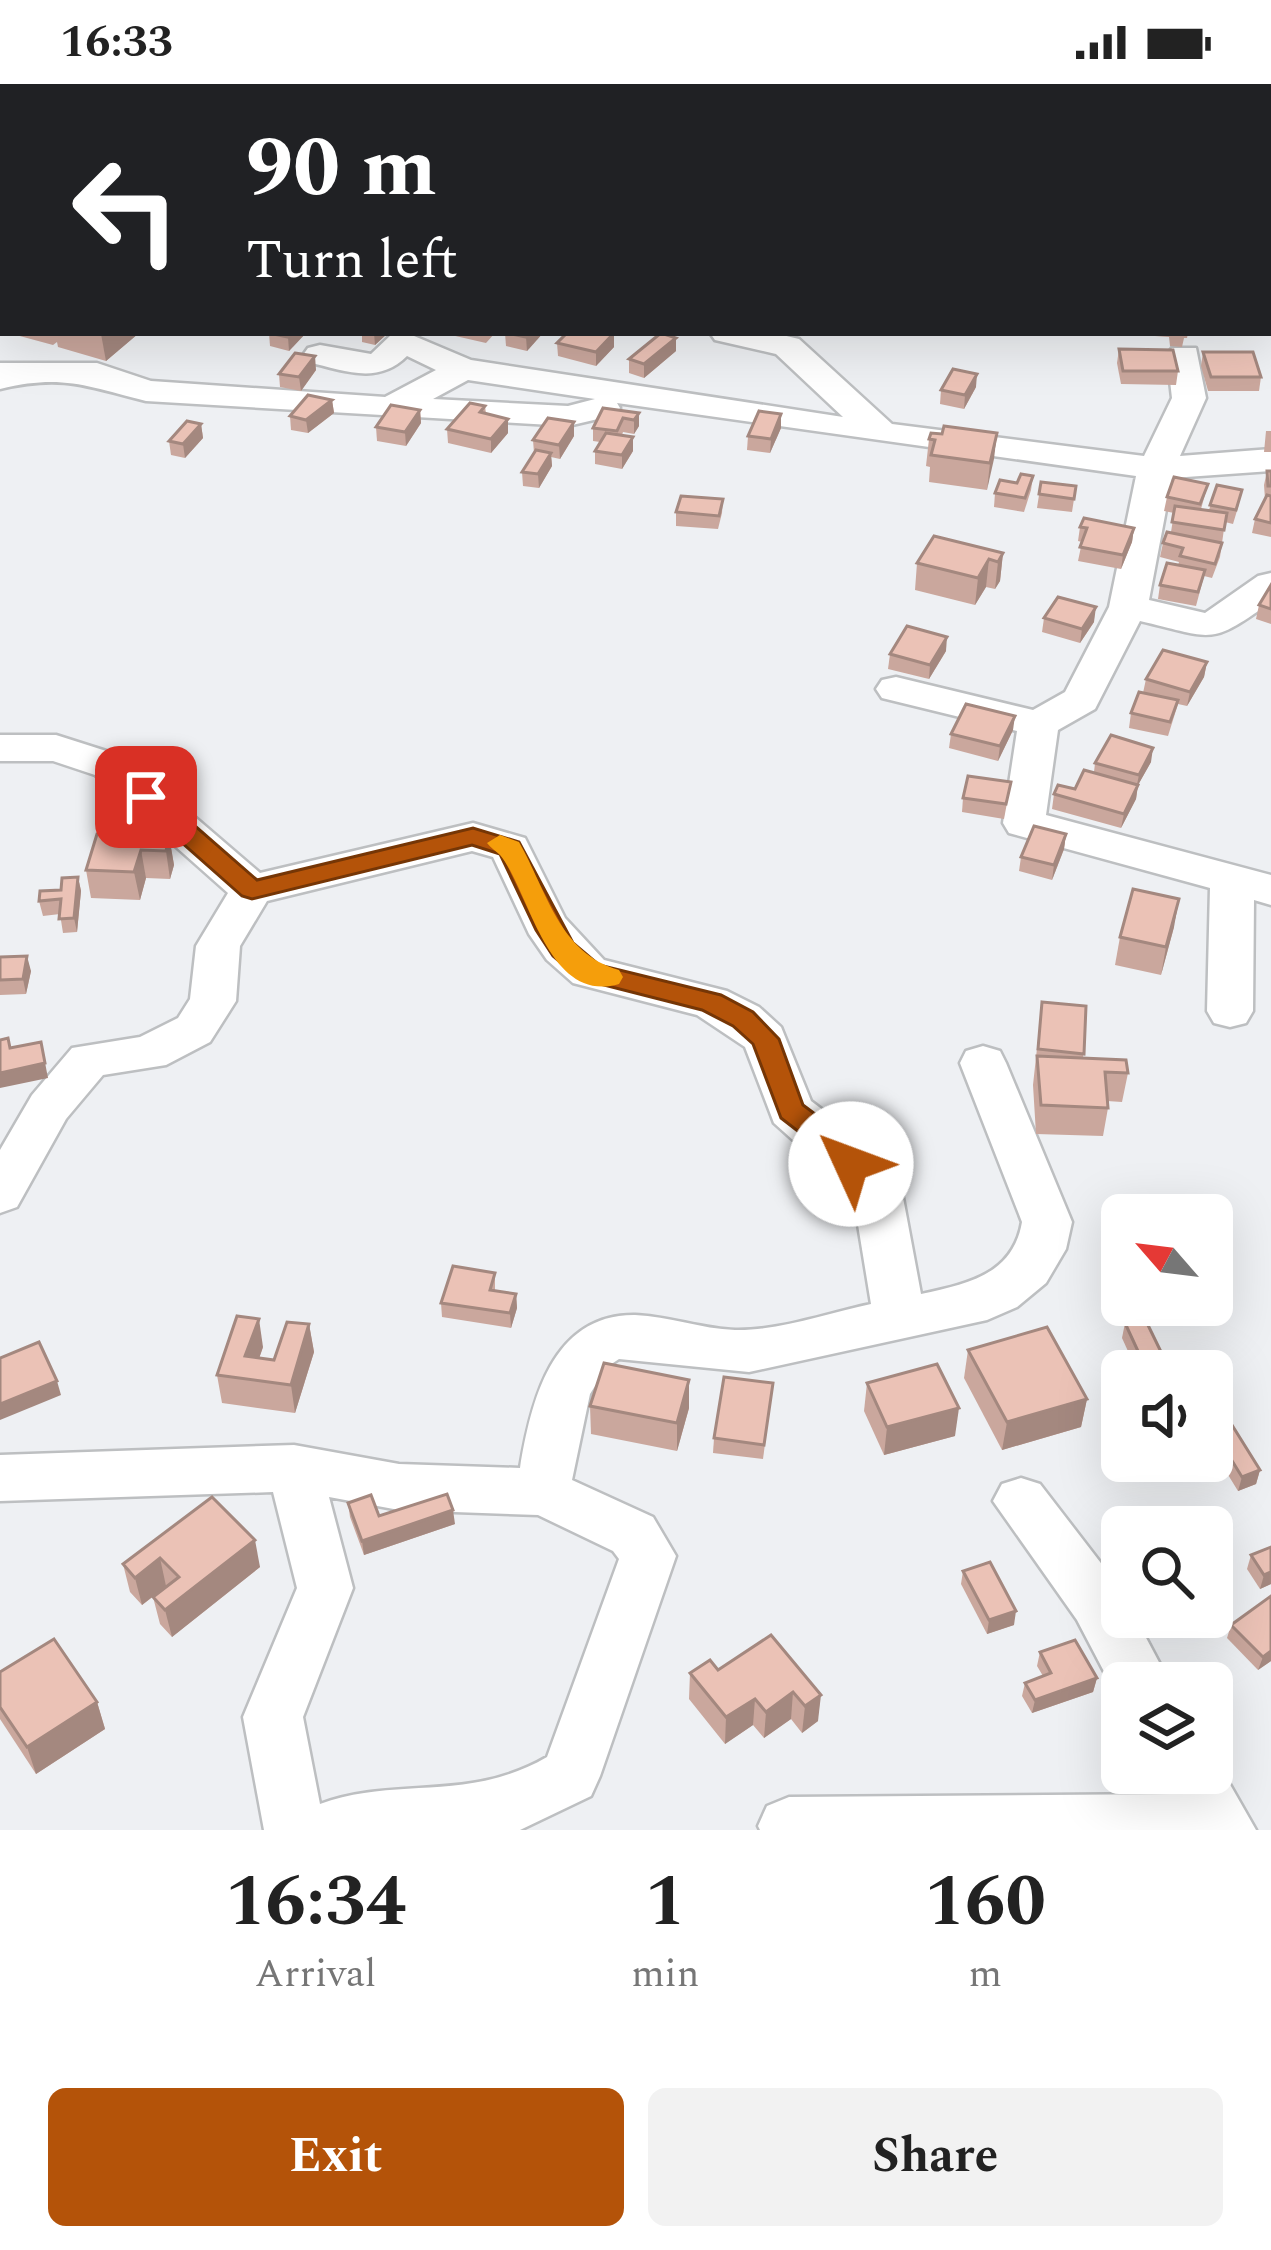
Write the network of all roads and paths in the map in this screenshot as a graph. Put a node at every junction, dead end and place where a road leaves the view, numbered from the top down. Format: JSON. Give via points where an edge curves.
{"nodes":[{"id":1,"x":741,"y":336,"type":"edge"},
{"id":2,"x":554,"y":349,"type":"edge"},
{"id":3,"x":320,"y":355,"type":"edge"},
{"id":4,"x":1184,"y":355,"type":"dead end"},
{"id":5,"x":463,"y":369,"type":"junction"},
{"id":6,"x":0,"y":379,"type":"edge"},
{"id":7,"x":530,"y":380,"type":"junction"},
{"id":8,"x":650,"y":398,"type":"junction"},
{"id":9,"x":391,"y":408,"type":"junction"},
{"id":10,"x":881,"y":434,"type":"junction"},
{"id":11,"x":1271,"y":460,"type":"edge"},
{"id":12,"x":1156,"y":468,"type":"junction"},
{"id":13,"x":1271,"y":584,"type":"edge"},
{"id":14,"x":1128,"y":607,"type":"junction"},
{"id":15,"x":896,"y":689,"type":"dead end"},
{"id":16,"x":1037,"y":724,"type":"junction"},
{"id":17,"x":0,"y":748,"type":"edge"},
{"id":18,"x":1252,"y":885,"type":"edge"},
{"id":19,"x":252,"y":890,"type":"junction"},
{"id":20,"x":1231,"y":1011,"type":"dead end"},
{"id":21,"x":983,"y":1063,"type":"dead end"},
{"id":22,"x":49,"y":1107,"type":"junction"},
{"id":23,"x":0,"y":1128,"type":"edge"},
{"id":24,"x":0,"y":1194,"type":"edge"},
{"id":25,"x":900,"y":1321,"type":"junction"},
{"id":26,"x":293,"y":1468,"type":"junction"},
{"id":27,"x":0,"y":1478,"type":"edge"},
{"id":28,"x":543,"y":1492,"type":"junction"},
{"id":29,"x":1022,"y":1501,"type":"dead end"},
{"id":30,"x":1130,"y":1662,"type":"edge"},
{"id":31,"x":1211,"y":1808,"type":"edge"},
{"id":32,"x":789,"y":1826,"type":"dead end"},
{"id":33,"x":295,"y":1830,"type":"edge"},
{"id":34,"x":329,"y":1830,"type":"edge"}],
"edges":[{"from":1,"to":10,"type":"street","via":[[787,346]]},
{"from":2,"to":7,"type":"street"},
{"from":3,"to":5,"type":"street","via":[[379,365],[403,342]]},
{"from":4,"to":12,"type":"street","via":[[1189,398]]},
{"from":5,"to":7,"type":"street"},
{"from":5,"to":9,"type":"street"},
{"from":6,"to":9,"type":"street","via":[[6,372],[97,373],[146,391]]},
{"from":7,"to":8,"type":"street"},
{"from":8,"to":9,"type":"street","via":[[568,416]]},
{"from":8,"to":10,"type":"street"},
{"from":10,"to":12,"type":"street"},
{"from":11,"to":12,"type":"street"},
{"from":12,"to":14,"type":"street"},
{"from":13,"to":14,"type":"street","via":[[1211,626]]},
{"from":14,"to":16,"type":"street","via":[[1081,700]]},
{"from":15,"to":16,"type":"street"},
{"from":16,"to":18,"type":"street","via":[[1024,823]]},
{"from":17,"to":19,"type":"street","via":[[56,748],[110,766]]},
{"from":18,"to":20,"type":"street"},
{"from":19,"to":22,"type":"street","via":[[218,946],[213,1001],[194,1030],[149,1053],[89,1060]]},
{"from":19,"to":25,"type":"street","via":[[473,837],[510,848],[545,923],[590,972],[711,1002],[765,1039],[791,1111],[876,1187]]},
{"from":21,"to":25,"type":"street","via":[[1047,1222],[1045,1245],[1017,1283],[987,1300]]},
{"from":22,"to":23,"type":"street"},
{"from":22,"to":24,"type":"street"},
{"from":25,"to":28,"type":"street","via":[[749,1351],[710,1353],[628,1335],[601,1342],[570,1380]]},
{"from":26,"to":27,"type":"street"},
{"from":26,"to":28,"type":"street","via":[[399,1487]]},
{"from":26,"to":33,"type":"street","via":[[325,1588],[273,1717]]},
{"from":28,"to":34,"type":"street","via":[[633,1534],[648,1556],[570,1776],[510,1810],[466,1820]]},
{"from":29,"to":30,"type":"street","via":[[1097,1602]]},
{"from":31,"to":32,"type":"street"}]}
